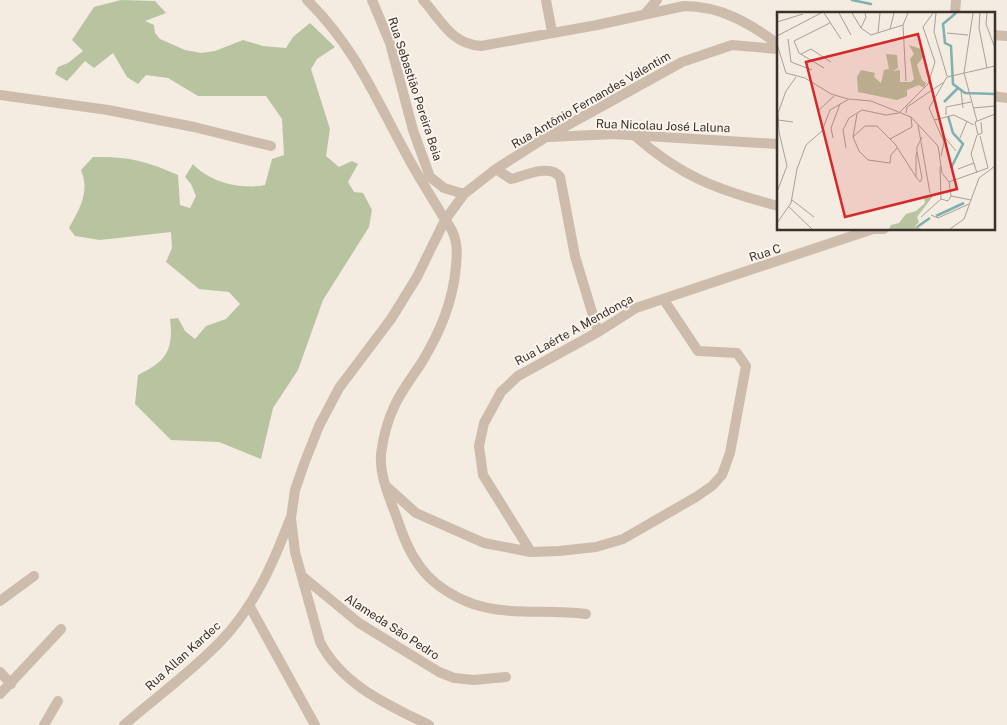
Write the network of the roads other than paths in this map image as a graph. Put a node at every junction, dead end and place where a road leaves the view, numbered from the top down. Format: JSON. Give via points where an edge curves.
{"nodes":[{"id":1,"x":307,"y":0,"type":"edge"},
{"id":2,"x":372,"y":0,"type":"edge"},
{"id":3,"x":423,"y":0,"type":"edge"},
{"id":4,"x":546,"y":0,"type":"edge"},
{"id":5,"x":657,"y":0,"type":"edge"},
{"id":6,"x":643,"y":15,"type":"junction"},
{"id":7,"x":552,"y":32,"type":"junction"},
{"id":8,"x":994,"y":35,"type":"edge"},
{"id":9,"x":1007,"y":36,"type":"edge"},
{"id":10,"x":777,"y":43,"type":"edge"},
{"id":11,"x":777,"y":49,"type":"edge"},
{"id":12,"x":0,"y":95,"type":"edge"},
{"id":13,"x":994,"y":96,"type":"edge"},
{"id":14,"x":1007,"y":98,"type":"edge"},
{"id":15,"x":634,"y":135,"type":"junction"},
{"id":16,"x":546,"y":137,"type":"junction"},
{"id":17,"x":777,"y":144,"type":"edge"},
{"id":18,"x":271,"y":146,"type":"dead end"},
{"id":19,"x":496,"y":170,"type":"junction"},
{"id":20,"x":720,"y":189,"type":"junction"},
{"id":21,"x":464,"y":194,"type":"junction"},
{"id":22,"x":777,"y":199,"type":"edge"},
{"id":23,"x":777,"y":206,"type":"edge"},
{"id":24,"x":445,"y":220,"type":"junction"},
{"id":25,"x":869,"y":230,"type":"edge"},
{"id":26,"x":664,"y":300,"type":"junction"},
{"id":27,"x":598,"y":332,"type":"junction"},
{"id":28,"x":386,"y":486,"type":"junction"},
{"id":29,"x":291,"y":518,"type":"junction"},
{"id":30,"x":531,"y":552,"type":"junction"},
{"id":31,"x":34,"y":576,"type":"dead end"},
{"id":32,"x":302,"y":576,"type":"junction"},
{"id":33,"x":0,"y":600,"type":"edge"},
{"id":34,"x":249,"y":605,"type":"junction"},
{"id":35,"x":586,"y":614,"type":"dead end"},
{"id":36,"x":61,"y":629,"type":"dead end"},
{"id":37,"x":0,"y":672,"type":"edge"},
{"id":38,"x":506,"y":677,"type":"dead end"},
{"id":39,"x":11,"y":684,"type":"junction"},
{"id":40,"x":0,"y":694,"type":"edge"},
{"id":41,"x":58,"y":702,"type":"dead end"},
{"id":42,"x":44,"y":725,"type":"edge"},
{"id":43,"x":124,"y":725,"type":"edge"},
{"id":44,"x":314,"y":725,"type":"edge"},
{"id":45,"x":430,"y":725,"type":"edge"}],
"edges":[{"from":1,"to":24,"type":"street","via":[[350,50]]},
{"from":2,"to":21,"type":"street","name":"Rua Sebastião Pereira Beia","via":[[390,44],[430,177],[444,188]]},
{"from":3,"to":7,"type":"street","via":[[449,33],[470,45],[481,46]]},
{"from":4,"to":7,"type":"street"},
{"from":5,"to":6,"type":"street"},
{"from":6,"to":7,"type":"street"},
{"from":6,"to":10,"type":"street","via":[[698,6],[741,19]]},
{"from":8,"to":9,"type":"street"},
{"from":11,"to":16,"type":"street","name":"Rua Antônio Fernandes Valentim","via":[[744,45],[713,50],[682,62]]},
{"from":12,"to":18,"type":"street","via":[[108,110]]},
{"from":13,"to":14,"type":"street"},
{"from":15,"to":16,"type":"street","name":"Rua Nicolau José Laluna"},
{"from":15,"to":17,"type":"street","name":"Rua Nicolau José Laluna"},
{"from":15,"to":20,"type":"street","via":[[674,167]]},
{"from":16,"to":19,"type":"street","name":"Rua Antônio Fernandes Valentim"},
{"from":19,"to":21,"type":"street","name":"Rua Antônio Fernandes Valentim"},
{"from":19,"to":27,"type":"street","via":[[511,179],[546,170],[560,177],[576,256]]},
{"from":20,"to":22,"type":"street"},
{"from":20,"to":23,"type":"street"},
{"from":21,"to":24,"type":"street","name":"Rua Antônio Fernandes Valentim"},
{"from":24,"to":28,"type":"street","via":[[456,239],[458,256],[454,285],[445,320],[390,416],[381,457]]},
{"from":24,"to":29,"type":"street","name":"Rua Antônio Fernandes Valentim","via":[[417,277],[391,319],[335,395],[304,464],[295,490]]},
{"from":25,"to":26,"type":"street","name":"Rua C"},
{"from":26,"to":27,"type":"street","name":"Rua Laérte A Mendonça","via":[[636,308]]},
{"from":26,"to":30,"type":"street","via":[[698,351],[737,353],[746,366],[730,453],[722,475],[696,497],[623,539],[596,547]]},
{"from":27,"to":30,"type":"street","name":"Rua Laérte A Mendonça","via":[[518,376],[501,392],[484,423],[479,446],[483,475]]},
{"from":28,"to":30,"type":"street","via":[[416,513],[431,521],[484,543]]},
{"from":28,"to":35,"type":"street","via":[[408,550],[435,585],[493,609]]},
{"from":29,"to":32,"type":"street","name":"Rua Antônio Fernandes Valentim"},
{"from":29,"to":34,"type":"street","name":"Rua Allan Kardec","via":[[262,584]]},
{"from":31,"to":33,"type":"street"},
{"from":32,"to":38,"type":"street","name":"Alameda São Pedro","via":[[359,623],[439,672],[454,678],[474,680]]},
{"from":32,"to":45,"type":"street","name":"Rua Antônio Fernandes Valentim","via":[[320,642],[340,672],[373,696]]},
{"from":34,"to":43,"type":"street","name":"Rua Allan Kardec","via":[[219,643]]},
{"from":34,"to":44,"type":"street"},
{"from":36,"to":39,"type":"street"},
{"from":37,"to":39,"type":"street"},
{"from":39,"to":40,"type":"street"},
{"from":41,"to":42,"type":"street"}]}
